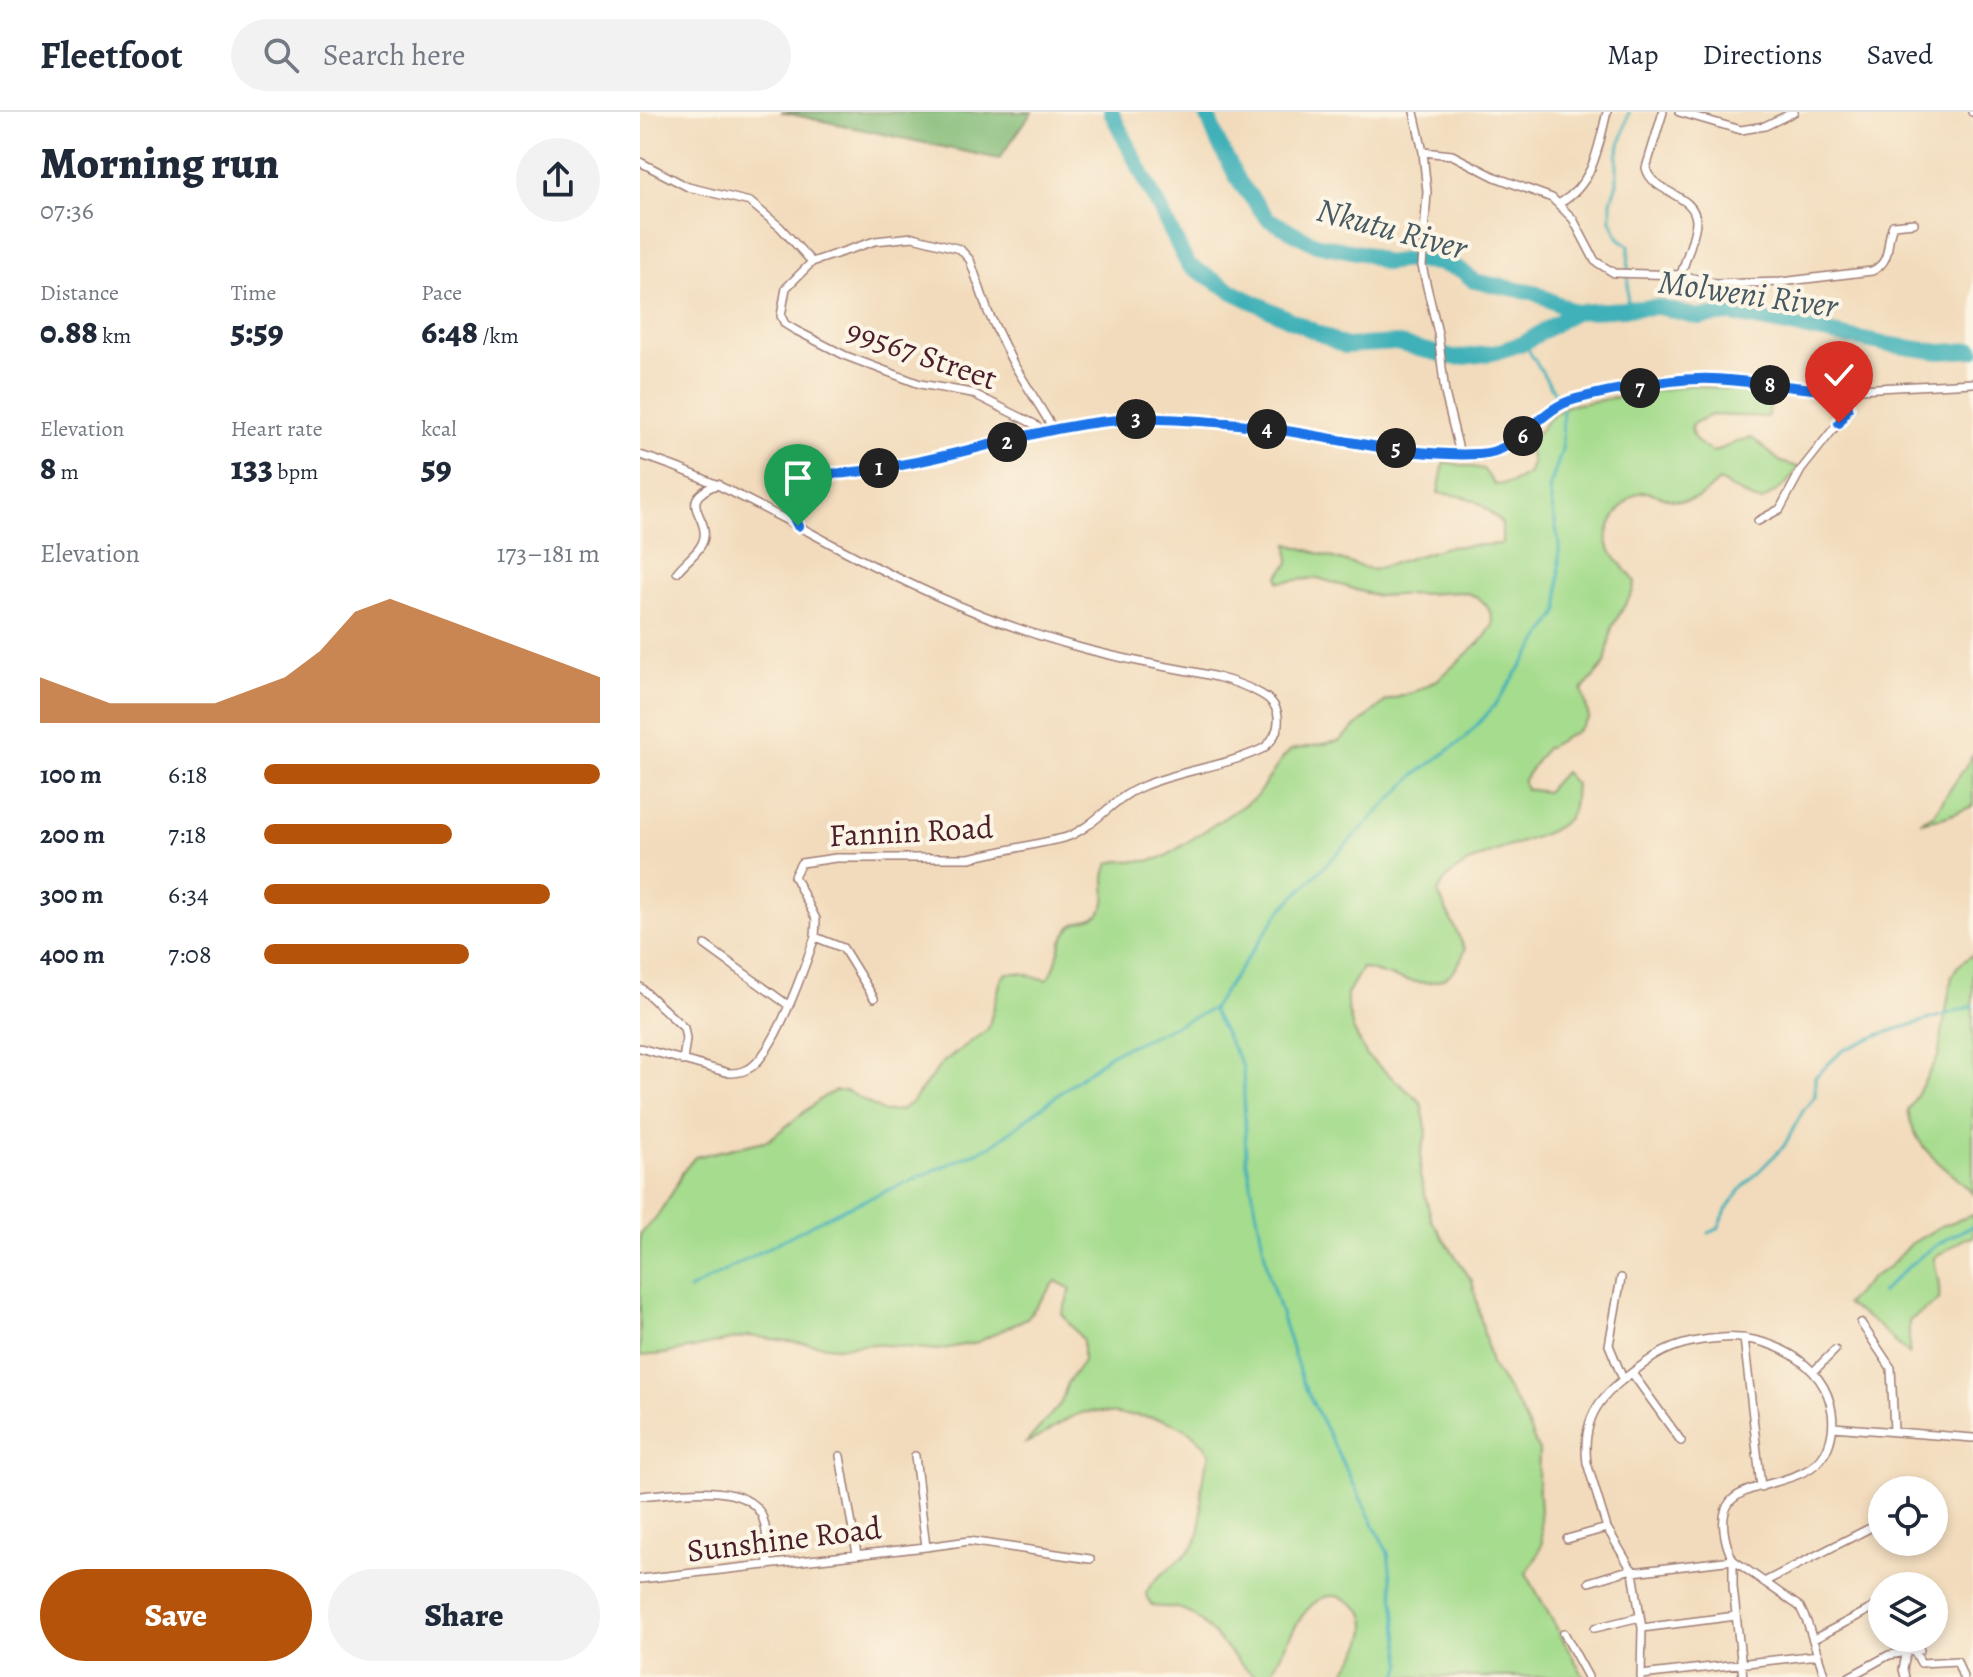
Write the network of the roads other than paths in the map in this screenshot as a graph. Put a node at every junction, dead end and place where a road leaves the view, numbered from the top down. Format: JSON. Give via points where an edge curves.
{"nodes":[{"id":1,"x":1414,"y":112,"type":"edge"},
{"id":2,"x":1607,"y":112,"type":"edge"},
{"id":3,"x":1663,"y":112,"type":"edge"},
{"id":4,"x":1679,"y":112,"type":"edge"},
{"id":5,"x":1794,"y":112,"type":"edge"},
{"id":6,"x":1423,"y":152,"type":"junction"},
{"id":7,"x":640,"y":162,"type":"edge"},
{"id":8,"x":1560,"y":203,"type":"junction"},
{"id":9,"x":1914,"y":223,"type":"dead end"},
{"id":10,"x":812,"y":262,"type":"junction"},
{"id":11,"x":1681,"y":275,"type":"junction"},
{"id":12,"x":1973,"y":383,"type":"edge"},
{"id":13,"x":1845,"y":391,"type":"junction"},
{"id":14,"x":1054,"y":430,"type":"junction"},
{"id":15,"x":1044,"y":433,"type":"junction"},
{"id":16,"x":1460,"y":454,"type":"junction"},
{"id":17,"x":640,"y":455,"type":"edge"},
{"id":18,"x":718,"y":484,"type":"junction"},
{"id":19,"x":1758,"y":521,"type":"dead end"},
{"id":20,"x":798,"y":526,"type":"junction"},
{"id":21,"x":677,"y":572,"type":"dead end"},
{"id":22,"x":815,"y":937,"type":"junction"},
{"id":23,"x":705,"y":945,"type":"dead end"},
{"id":24,"x":640,"y":987,"type":"edge"},
{"id":25,"x":874,"y":998,"type":"dead end"},
{"id":26,"x":788,"y":1005,"type":"junction"},
{"id":27,"x":640,"y":1048,"type":"edge"},
{"id":28,"x":683,"y":1061,"type":"junction"},
{"id":29,"x":1621,"y":1278,"type":"dead end"},
{"id":30,"x":1861,"y":1323,"type":"dead end"},
{"id":31,"x":1744,"y":1338,"type":"junction"},
{"id":32,"x":1835,"y":1350,"type":"dead end"},
{"id":33,"x":1814,"y":1371,"type":"junction"},
{"id":34,"x":1632,"y":1373,"type":"junction"},
{"id":35,"x":1623,"y":1379,"type":"junction"},
{"id":36,"x":1833,"y":1427,"type":"junction"},
{"id":37,"x":1894,"y":1431,"type":"junction"},
{"id":38,"x":1973,"y":1438,"type":"edge"},
{"id":39,"x":1681,"y":1441,"type":"dead end"},
{"id":40,"x":840,"y":1456,"type":"dead end"},
{"id":41,"x":915,"y":1456,"type":"dead end"},
{"id":42,"x":1761,"y":1487,"type":"junction"},
{"id":43,"x":640,"y":1496,"type":"edge"},
{"id":44,"x":1607,"y":1528,"type":"junction"},
{"id":45,"x":1868,"y":1529,"type":"dead end"},
{"id":46,"x":1567,"y":1539,"type":"dead end"},
{"id":47,"x":925,"y":1544,"type":"junction"},
{"id":48,"x":857,"y":1554,"type":"junction"},
{"id":49,"x":1090,"y":1559,"type":"dead end"},
{"id":50,"x":1733,"y":1560,"type":"junction"},
{"id":51,"x":768,"y":1565,"type":"junction"},
{"id":52,"x":1632,"y":1570,"type":"junction"},
{"id":53,"x":640,"y":1579,"type":"edge"},
{"id":54,"x":1589,"y":1582,"type":"dead end"},
{"id":55,"x":1764,"y":1582,"type":"junction"},
{"id":56,"x":1868,"y":1610,"type":"edge"},
{"id":57,"x":1736,"y":1616,"type":"junction"},
{"id":58,"x":1640,"y":1617,"type":"junction"},
{"id":59,"x":1595,"y":1628,"type":"dead end"},
{"id":60,"x":1642,"y":1628,"type":"junction"},
{"id":61,"x":1564,"y":1633,"type":"dead end"},
{"id":62,"x":1814,"y":1639,"type":"junction"},
{"id":63,"x":1907,"y":1652,"type":"edge"},
{"id":64,"x":1912,"y":1652,"type":"edge"},
{"id":65,"x":1915,"y":1652,"type":"edge"},
{"id":66,"x":1818,"y":1655,"type":"junction"},
{"id":67,"x":1742,"y":1663,"type":"junction"},
{"id":68,"x":1641,"y":1676,"type":"edge"},
{"id":69,"x":1588,"y":1677,"type":"edge"},
{"id":70,"x":1743,"y":1677,"type":"edge"},
{"id":71,"x":1825,"y":1677,"type":"edge"},
{"id":72,"x":1849,"y":1677,"type":"edge"},
{"id":73,"x":1905,"y":1677,"type":"edge"},
{"id":74,"x":1963,"y":1677,"type":"edge"}],
"edges":[{"from":1,"to":6,"type":"street"},
{"from":2,"to":8,"type":"street","via":[[1594,167],[1575,193]]},
{"from":3,"to":11,"type":"street","via":[[1646,168],[1653,183],[1685,202],[1695,215]]},
{"from":4,"to":5,"type":"street","via":[[1741,130]]},
{"from":6,"to":8,"type":"street","via":[[1452,155]]},
{"from":6,"to":16,"type":"street","via":[[1428,207],[1422,262]]},
{"from":7,"to":10,"type":"street","via":[[688,187],[750,202]]},
{"from":8,"to":11,"type":"street","via":[[1595,261],[1607,271]]},
{"from":9,"to":11,"type":"street","via":[[1893,225],[1887,258],[1872,271],[1716,284]]},
{"from":10,"to":14,"type":"street","name":"99567 Street","via":[[897,238],[960,249],[970,260],[1013,363]]},
{"from":10,"to":15,"type":"street","name":"99567 Street","via":[[786,288],[781,316],[785,324],[846,356],[920,384],[972,393]]},
{"from":12,"to":13,"type":"street"},
{"from":13,"to":16,"type":"street","via":[[1685,380],[1574,400],[1544,415],[1514,444],[1495,452]]},
{"from":13,"to":19,"type":"street","via":[[1848,408],[1843,417],[1801,470],[1780,509]]},
{"from":14,"to":15,"type":"street"},
{"from":14,"to":16,"type":"street","via":[[1136,419],[1230,423]]},
{"from":15,"to":20,"type":"street","via":[[901,465],[805,477],[789,503]]},
{"from":17,"to":18,"type":"street"},
{"from":18,"to":20,"type":"street"},
{"from":18,"to":21,"type":"street","via":[[696,501],[704,538]]},
{"from":20,"to":22,"type":"street","name":"Fannin Road","via":[[979,616],[1090,650],[1251,689],[1275,706],[1279,723],[1264,748],[1143,786],[1064,838],[969,858],[801,863],[794,876],[816,919]]},
{"from":22,"to":25,"type":"street","via":[[843,948]]},
{"from":22,"to":26,"type":"street"},
{"from":23,"to":26,"type":"street"},
{"from":24,"to":28,"type":"street","via":[[684,1028]]},
{"from":26,"to":28,"type":"street","via":[[764,1053],[748,1070],[729,1073]]},
{"from":27,"to":28,"type":"street"},
{"from":29,"to":35,"type":"street","via":[[1609,1345]]},
{"from":30,"to":37,"type":"street","via":[[1891,1368]]},
{"from":31,"to":33,"type":"street","via":[[1790,1354]]},
{"from":31,"to":34,"type":"street","via":[[1671,1346]]},
{"from":31,"to":42,"type":"street"},
{"from":32,"to":33,"type":"street"},
{"from":33,"to":36,"type":"street","via":[[1827,1392]]},
{"from":34,"to":35,"type":"street"},
{"from":34,"to":39,"type":"street"},
{"from":35,"to":44,"type":"street","via":[[1598,1404],[1585,1453]]},
{"from":36,"to":37,"type":"street"},
{"from":36,"to":42,"type":"street","via":[[1820,1460],[1779,1484]]},
{"from":37,"to":38,"type":"street"},
{"from":40,"to":48,"type":"street"},
{"from":41,"to":47,"type":"street"},
{"from":42,"to":50,"type":"street","via":[[1737,1495],[1725,1509]]},
{"from":43,"to":51,"type":"street","via":[[713,1492],[744,1498],[762,1517]]},
{"from":44,"to":46,"type":"street"},
{"from":44,"to":52,"type":"street"},
{"from":45,"to":55,"type":"street"},
{"from":47,"to":48,"type":"street","name":"Sunshine Road"},
{"from":47,"to":49,"type":"street","name":"Sunshine Road","via":[[969,1541]]},
{"from":48,"to":51,"type":"street","name":"Sunshine Road"},
{"from":50,"to":52,"type":"street"},
{"from":50,"to":55,"type":"street"},
{"from":50,"to":57,"type":"street"},
{"from":51,"to":53,"type":"street","name":"Sunshine Road"},
{"from":52,"to":54,"type":"street"},
{"from":52,"to":58,"type":"street"},
{"from":55,"to":62,"type":"street","via":[[1800,1607]]},
{"from":56,"to":62,"type":"street"},
{"from":57,"to":60,"type":"street"},
{"from":57,"to":67,"type":"street"},
{"from":58,"to":59,"type":"street"},
{"from":58,"to":60,"type":"street"},
{"from":60,"to":68,"type":"street"},
{"from":61,"to":69,"type":"street"},
{"from":62,"to":66,"type":"street"},
{"from":63,"to":72,"type":"street","via":[[1875,1661]]},
{"from":64,"to":73,"type":"street","via":[[1903,1662]]},
{"from":65,"to":74,"type":"street","via":[[1921,1663],[1957,1661]]},
{"from":66,"to":67,"type":"street"},
{"from":66,"to":71,"type":"street"},
{"from":67,"to":68,"type":"street"},
{"from":67,"to":70,"type":"street"}]}
